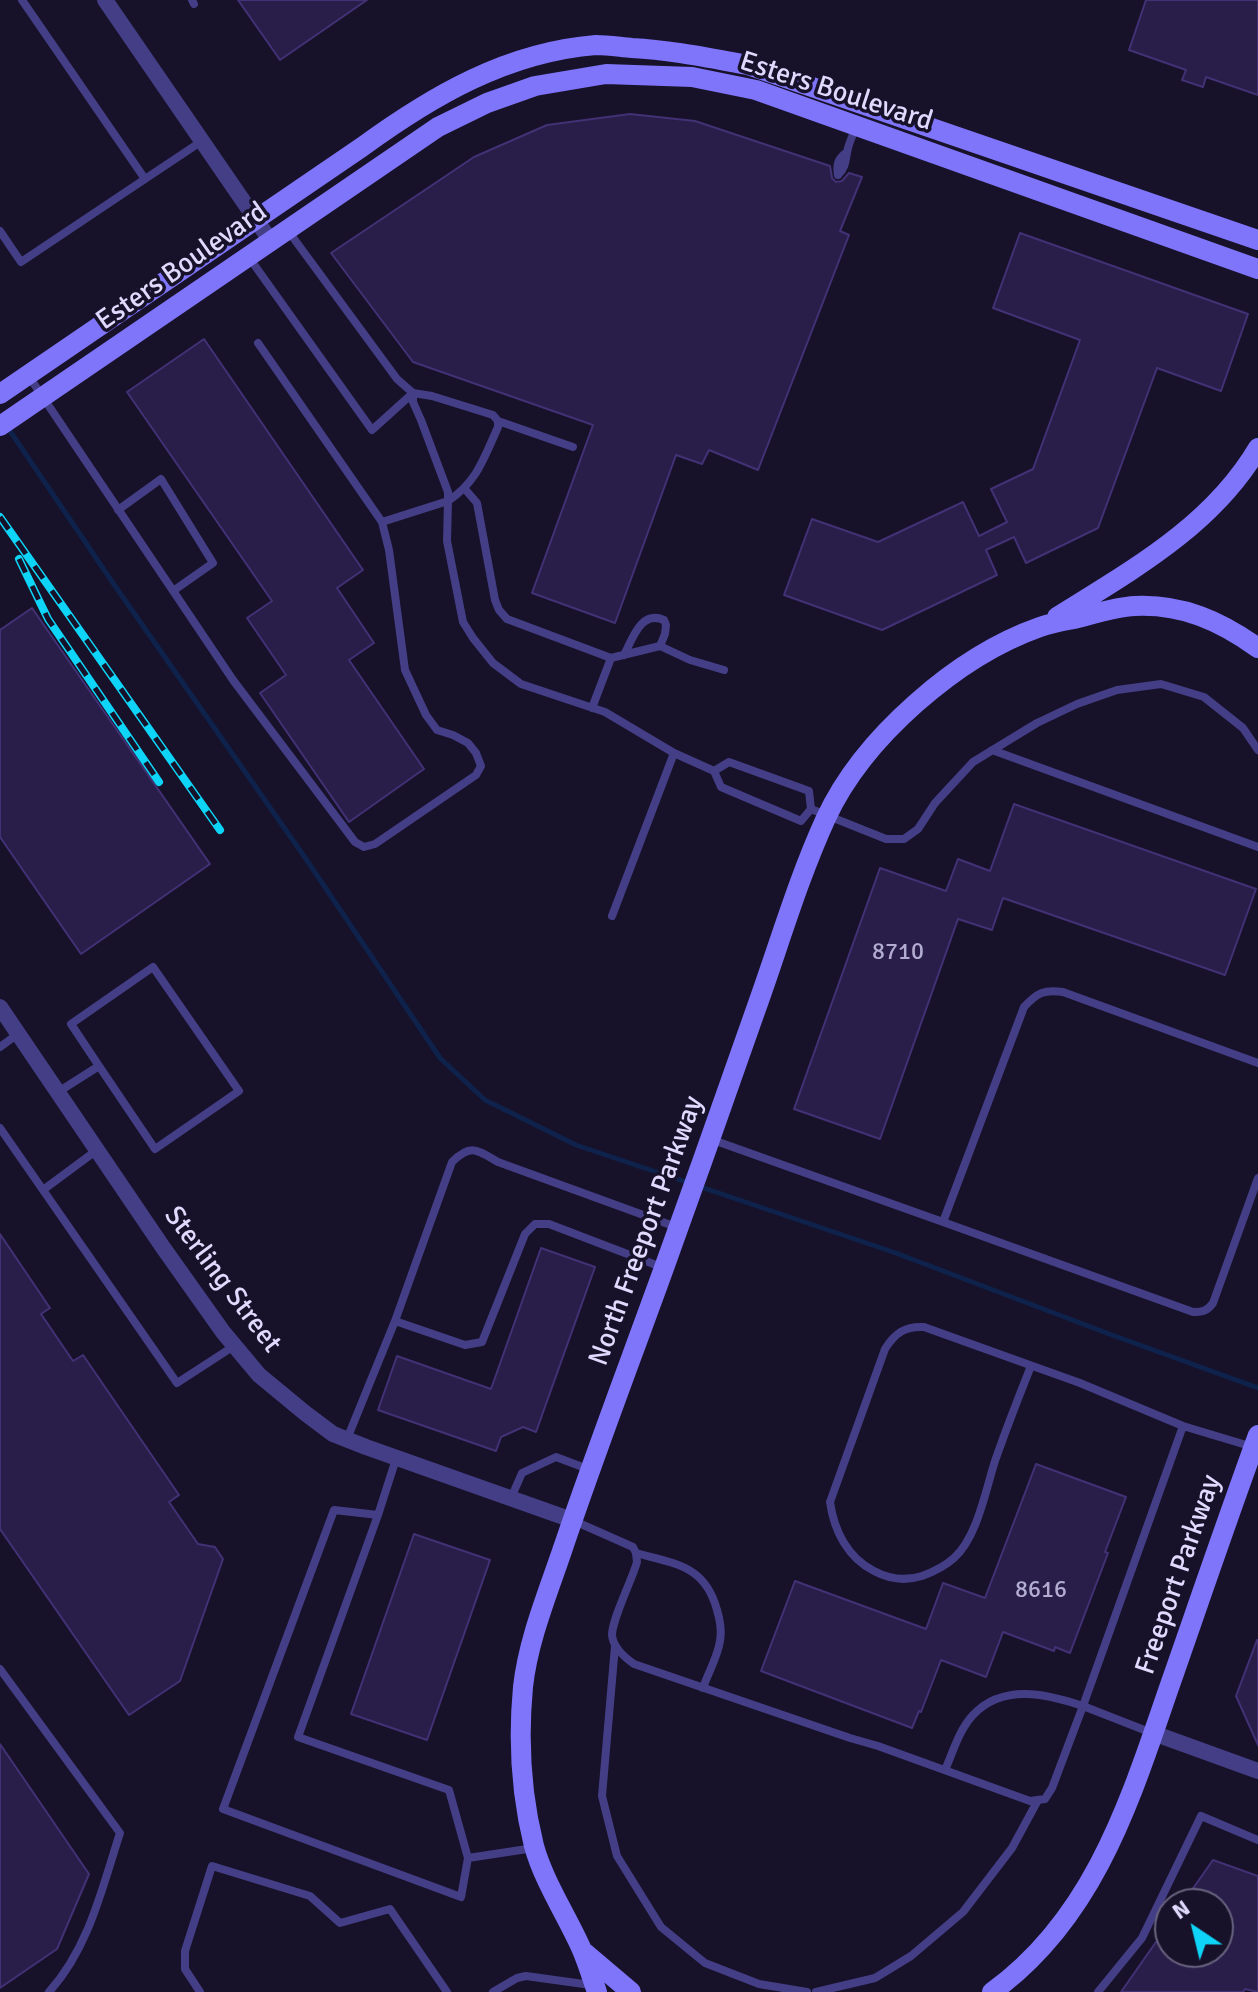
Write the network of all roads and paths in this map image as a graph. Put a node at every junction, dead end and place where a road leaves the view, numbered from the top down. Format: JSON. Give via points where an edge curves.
{"nodes":[{"id":1,"x":22,"y":0,"type":"edge"},
{"id":2,"x":105,"y":0,"type":"edge"},
{"id":3,"x":856,"y":126,"type":"junction"},
{"id":4,"x":202,"y":141,"type":"junction"},
{"id":5,"x":847,"y":152,"type":"dead end"},
{"id":6,"x":145,"y":179,"type":"junction"},
{"id":7,"x":255,"y":219,"type":"junction"},
{"id":8,"x":0,"y":231,"type":"edge"},
{"id":9,"x":278,"y":234,"type":"junction"},
{"id":10,"x":1258,"y":240,"type":"edge"},
{"id":11,"x":248,"y":256,"type":"junction"},
{"id":12,"x":1258,"y":269,"type":"edge"},
{"id":13,"x":258,"y":343,"type":"dead end"},
{"id":14,"x":27,"y":375,"type":"junction"},
{"id":15,"x":1,"y":393,"type":"edge"},
{"id":16,"x":413,"y":393,"type":"junction"},
{"id":17,"x":43,"y":398,"type":"junction"},
{"id":18,"x":8,"y":420,"type":"edge"},
{"id":19,"x":498,"y":421,"type":"junction"},
{"id":20,"x":573,"y":447,"type":"dead end"},
{"id":21,"x":1258,"y":448,"type":"edge"},
{"id":22,"x":464,"y":488,"type":"junction"},
{"id":23,"x":448,"y":501,"type":"junction"},
{"id":24,"x":118,"y":510,"type":"junction"},
{"id":25,"x":382,"y":522,"type":"junction"},
{"id":26,"x":173,"y":591,"type":"junction"},
{"id":27,"x":1044,"y":625,"type":"junction"},
{"id":28,"x":660,"y":646,"type":"junction"},
{"id":29,"x":1258,"y":648,"type":"edge"},
{"id":30,"x":624,"y":655,"type":"junction"},
{"id":31,"x":611,"y":658,"type":"junction"},
{"id":32,"x":724,"y":670,"type":"dead end"},
{"id":33,"x":592,"y":708,"type":"junction"},
{"id":34,"x":992,"y":750,"type":"junction"},
{"id":35,"x":1258,"y":750,"type":"edge"},
{"id":36,"x":674,"y":753,"type":"junction"},
{"id":37,"x":714,"y":771,"type":"junction"},
{"id":38,"x":819,"y":812,"type":"junction"},
{"id":39,"x":1258,"y":847,"type":"edge"},
{"id":40,"x":612,"y":916,"type":"dead end"},
{"id":41,"x":0,"y":1007,"type":"edge"},
{"id":42,"x":18,"y":1034,"type":"junction"},
{"id":43,"x":0,"y":1047,"type":"edge"},
{"id":44,"x":1258,"y":1063,"type":"edge"},
{"id":45,"x":99,"y":1066,"type":"junction"},
{"id":46,"x":57,"y":1092,"type":"junction"},
{"id":47,"x":0,"y":1128,"type":"edge"},
{"id":48,"x":709,"y":1144,"type":"junction"},
{"id":49,"x":97,"y":1150,"type":"junction"},
{"id":50,"x":1258,"y":1178,"type":"edge"},
{"id":51,"x":43,"y":1190,"type":"junction"},
{"id":52,"x":943,"y":1222,"type":"junction"},
{"id":53,"x":679,"y":1228,"type":"junction"},
{"id":54,"x":664,"y":1268,"type":"junction"},
{"id":55,"x":395,"y":1321,"type":"junction"},
{"id":56,"x":235,"y":1346,"type":"junction"},
{"id":57,"x":1031,"y":1366,"type":"junction"},
{"id":58,"x":1183,"y":1426,"type":"junction"},
{"id":59,"x":347,"y":1439,"type":"junction"},
{"id":60,"x":1257,"y":1440,"type":"edge"},
{"id":61,"x":396,"y":1458,"type":"junction"},
{"id":62,"x":591,"y":1470,"type":"junction"},
{"id":63,"x":511,"y":1498,"type":"junction"},
{"id":64,"x":378,"y":1515,"type":"junction"},
{"id":65,"x":572,"y":1520,"type":"junction"},
{"id":66,"x":636,"y":1553,"type":"junction"},
{"id":67,"x":615,"y":1644,"type":"junction"},
{"id":68,"x":0,"y":1669,"type":"edge"},
{"id":69,"x":703,"y":1688,"type":"junction"},
{"id":70,"x":1083,"y":1706,"type":"junction"},
{"id":71,"x":1153,"y":1733,"type":"junction"},
{"id":72,"x":945,"y":1770,"type":"junction"},
{"id":73,"x":1258,"y":1771,"type":"edge"},
{"id":74,"x":1038,"y":1800,"type":"junction"},
{"id":75,"x":1258,"y":1840,"type":"edge"},
{"id":76,"x":535,"y":1847,"type":"junction"},
{"id":77,"x":468,"y":1858,"type":"junction"},
{"id":78,"x":582,"y":1950,"type":"junction"},
{"id":79,"x":596,"y":1989,"type":"edge"},
{"id":80,"x":497,"y":1991,"type":"edge"},
{"id":81,"x":996,"y":1991,"type":"edge"},
{"id":82,"x":49,"y":1992,"type":"edge"},
{"id":83,"x":200,"y":1992,"type":"edge"},
{"id":84,"x":447,"y":1992,"type":"edge"},
{"id":85,"x":631,"y":1992,"type":"edge"},
{"id":86,"x":807,"y":1992,"type":"edge"},
{"id":87,"x":816,"y":1992,"type":"edge"},
{"id":88,"x":1098,"y":1992,"type":"edge"}],
"edges":[{"from":1,"to":6,"type":"lane"},
{"from":2,"to":4,"type":"street"},
{"from":3,"to":5,"type":"lane"},
{"from":3,"to":9,"type":"main road","name":"Esters Boulevard","via":[[756,90],[692,77],[606,74],[535,86],[438,127]]},
{"from":3,"to":12,"type":"main road","name":"Esters Boulevard"},
{"from":4,"to":6,"type":"lane"},
{"from":4,"to":7,"type":"street"},
{"from":6,"to":8,"type":"lane","via":[[21,262]]},
{"from":7,"to":9,"type":"street"},
{"from":7,"to":10,"type":"main road","name":"Esters Boulevard","via":[[454,87],[537,54],[598,45],[668,50],[748,65]]},
{"from":7,"to":14,"type":"main road","name":"Esters Boulevard"},
{"from":9,"to":11,"type":"main road","name":"Esters Boulevard"},
{"from":9,"to":16,"type":"lane"},
{"from":11,"to":16,"type":"lane","via":[[372,430]]},
{"from":11,"to":17,"type":"main road","name":"Esters Boulevard"},
{"from":13,"to":25,"type":"lane"},
{"from":14,"to":15,"type":"main road","name":"Esters Boulevard"},
{"from":14,"to":17,"type":"lane"},
{"from":16,"to":19,"type":"lane","via":[[493,415]]},
{"from":16,"to":23,"type":"lane"},
{"from":17,"to":18,"type":"main road","name":"Esters Boulevard"},
{"from":17,"to":24,"type":"lane"},
{"from":19,"to":20,"type":"lane"},
{"from":19,"to":22,"type":"lane","via":[[476,476]]},
{"from":21,"to":27,"type":"main road","via":[[1223,495],[1188,529]]},
{"from":22,"to":23,"type":"lane"},
{"from":22,"to":31,"type":"lane","via":[[477,503],[499,610],[507,619]]},
{"from":23,"to":25,"type":"lane"},
{"from":23,"to":33,"type":"lane","via":[[447,541],[455,585],[463,622],[473,638],[493,663],[521,684]]},
{"from":24,"to":26,"type":"lane"},
{"from":24,"to":26,"type":"lane","via":[[161,479],[213,563]]},
{"from":25,"to":26,"type":"lane","via":[[405,670],[437,730],[468,743],[481,766],[476,775],[375,844],[364,847],[355,842]]},
{"from":27,"to":29,"type":"main road","via":[[1127,607],[1166,607],[1195,613]]},
{"from":27,"to":38,"type":"main road","name":"North Freeport Parkway","via":[[977,657],[927,694],[889,729]]},
{"from":28,"to":30,"type":"lane"},
{"from":28,"to":30,"type":"lane","via":[[666,625],[652,617],[640,625]]},
{"from":28,"to":32,"type":"lane"},
{"from":30,"to":31,"type":"lane"},
{"from":31,"to":33,"type":"lane"},
{"from":33,"to":36,"type":"lane"},
{"from":34,"to":35,"type":"lane","via":[[1077,704],[1117,690],[1161,684],[1204,697],[1243,728]]},
{"from":34,"to":38,"type":"lane","via":[[973,762],[904,839],[886,839]]},
{"from":34,"to":39,"type":"lane"},
{"from":36,"to":37,"type":"lane"},
{"from":36,"to":40,"type":"lane"},
{"from":37,"to":38,"type":"lane","via":[[721,787],[801,821]]},
{"from":37,"to":38,"type":"lane","via":[[729,762],[809,791]]},
{"from":38,"to":48,"type":"main road","name":"North Freeport Parkway","via":[[806,869]]},
{"from":41,"to":42,"type":"street","name":"Sterling Street"},
{"from":42,"to":43,"type":"lane"},
{"from":42,"to":46,"type":"street","name":"Sterling Street"},
{"from":44,"to":52,"type":"lane","via":[[1063,992],[1034,995],[1024,1007]]},
{"from":45,"to":45,"type":"lane","via":[[155,1149],[239,1091],[153,967],[71,1024]]},
{"from":45,"to":46,"type":"lane"},
{"from":46,"to":49,"type":"street","name":"Sterling Street"},
{"from":47,"to":51,"type":"lane"},
{"from":48,"to":52,"type":"lane"},
{"from":48,"to":53,"type":"main road","name":"North Freeport Parkway"},
{"from":49,"to":51,"type":"lane"},
{"from":49,"to":56,"type":"street","name":"Sterling Street"},
{"from":50,"to":52,"type":"lane","via":[[1213,1303],[1201,1312]]},
{"from":51,"to":56,"type":"lane","via":[[177,1383]]},
{"from":53,"to":54,"type":"main road","name":"North Freeport Parkway"},
{"from":53,"to":55,"type":"lane","via":[[475,1150],[462,1152],[452,1162]]},
{"from":54,"to":55,"type":"lane","via":[[549,1224],[535,1224],[525,1234],[482,1342],[465,1345]]},
{"from":54,"to":62,"type":"main road","name":"North Freeport Parkway"},
{"from":55,"to":59,"type":"lane"},
{"from":56,"to":59,"type":"street","name":"Sterling Street","via":[[259,1375],[333,1434]]},
{"from":57,"to":57,"type":"lane","via":[[924,1327],[912,1326],[892,1338],[830,1502],[836,1529],[859,1561],[895,1579],[915,1578],[956,1557],[974,1528]]},
{"from":57,"to":58,"type":"lane"},
{"from":58,"to":60,"type":"lane"},
{"from":58,"to":70,"type":"lane"},
{"from":59,"to":61,"type":"street","name":"Sterling Street"},
{"from":60,"to":71,"type":"main road","name":"Freeport Parkway"},
{"from":61,"to":63,"type":"street","name":"Sterling Street"},
{"from":61,"to":64,"type":"lane"},
{"from":62,"to":63,"type":"lane","via":[[556,1457],[522,1473]]},
{"from":62,"to":65,"type":"main road","name":"North Freeport Parkway"},
{"from":63,"to":65,"type":"street","name":"Sterling Street"},
{"from":64,"to":77,"type":"lane","via":[[298,1737],[449,1790]]},
{"from":64,"to":77,"type":"lane","via":[[334,1510],[223,1809],[461,1897]]},
{"from":65,"to":66,"type":"lane"},
{"from":65,"to":76,"type":"main road","name":"North Freeport Parkway","via":[[537,1624],[524,1682],[521,1768]]},
{"from":66,"to":67,"type":"lane","via":[[614,1623]]},
{"from":66,"to":69,"type":"lane","via":[[702,1578],[714,1598],[720,1642]]},
{"from":67,"to":69,"type":"lane","via":[[634,1664]]},
{"from":67,"to":86,"type":"lane","via":[[602,1796],[617,1856],[661,1927],[705,1963],[759,1984]]},
{"from":68,"to":82,"type":"lane","via":[[120,1833],[87,1933]]},
{"from":69,"to":72,"type":"lane"},
{"from":70,"to":71,"type":"lane"},
{"from":70,"to":72,"type":"lane","via":[[1033,1693],[986,1703],[957,1740]]},
{"from":70,"to":74,"type":"lane","via":[[1052,1788]]},
{"from":71,"to":73,"type":"street"},
{"from":71,"to":81,"type":"main road","name":"Freeport Parkway","via":[[1121,1820],[1081,1898],[1047,1943]]},
{"from":72,"to":74,"type":"lane"},
{"from":74,"to":87,"type":"lane","via":[[1012,1848],[963,1912],[875,1978]]},
{"from":75,"to":88,"type":"lane","via":[[1201,1816],[1142,1938]]},
{"from":76,"to":77,"type":"lane"},
{"from":76,"to":78,"type":"main road","name":"North Freeport Parkway"},
{"from":78,"to":79,"type":"main road"},
{"from":78,"to":85,"type":"main road"},
{"from":79,"to":80,"type":"lane","via":[[526,1976]]},
{"from":83,"to":84,"type":"lane","via":[[185,1969],[185,1951],[212,1866],[310,1896],[340,1923],[390,1909]]}]}
